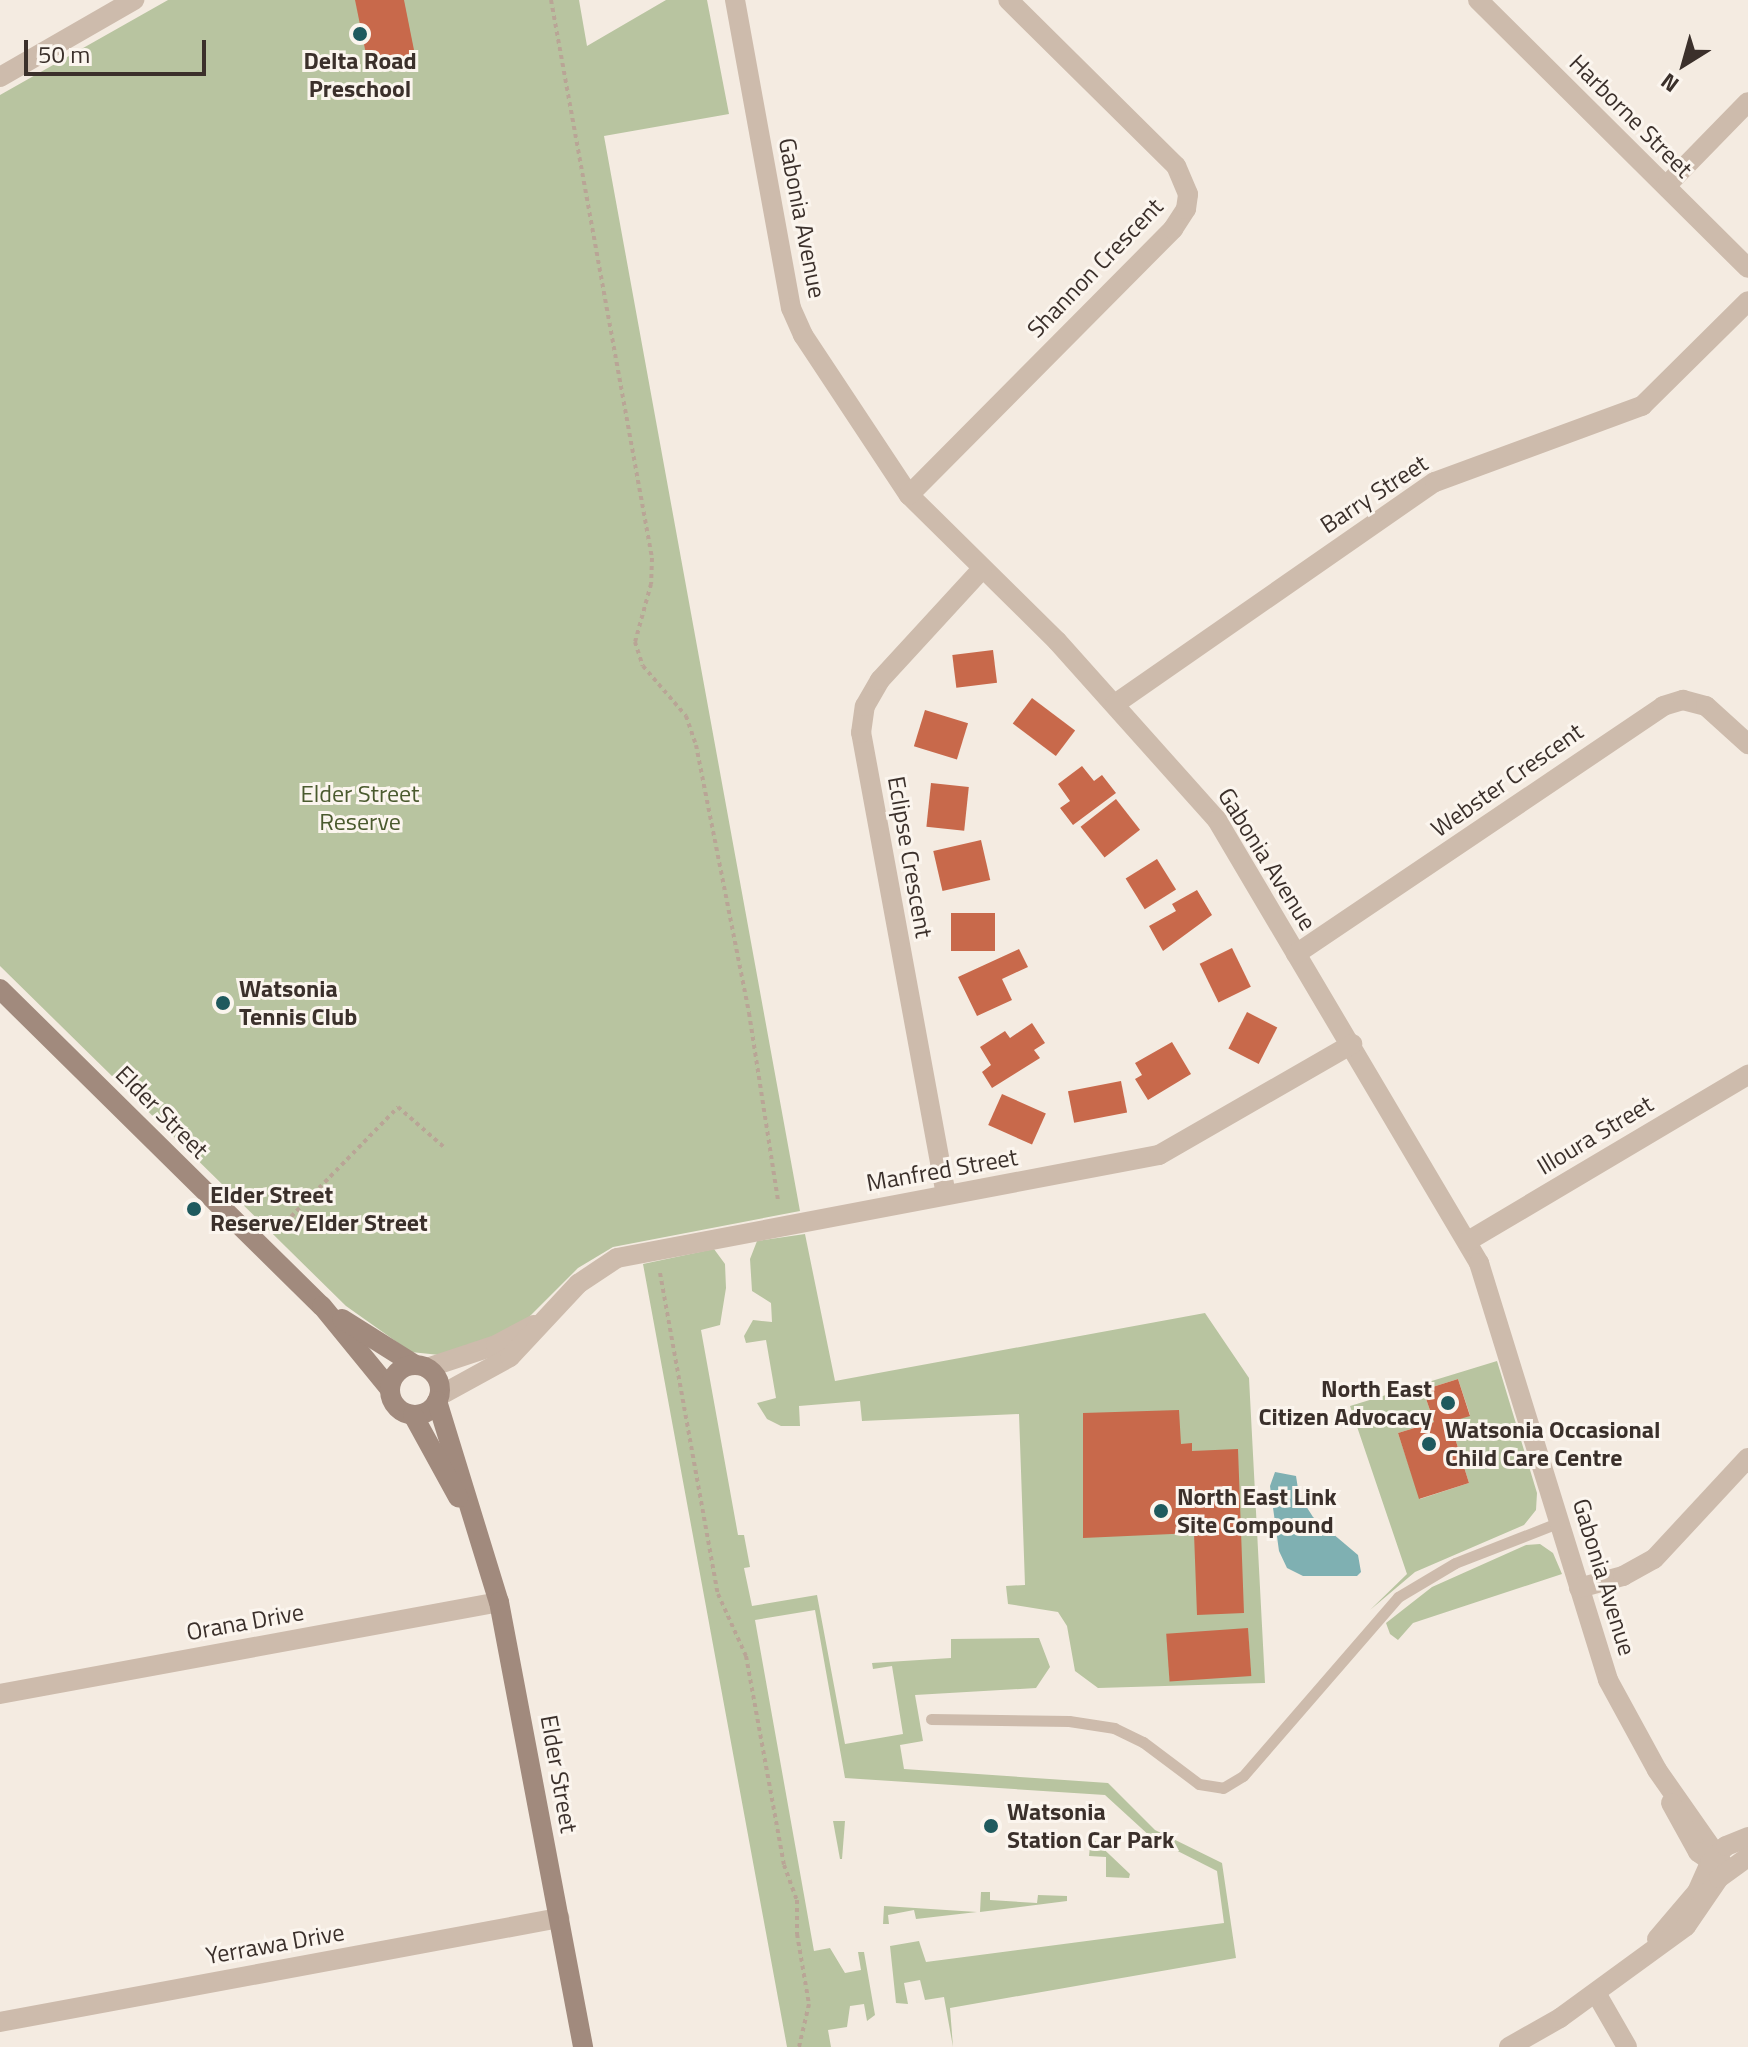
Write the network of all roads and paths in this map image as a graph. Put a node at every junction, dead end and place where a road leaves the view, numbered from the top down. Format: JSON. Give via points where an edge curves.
{"nodes":[{"id":1,"x":134,"y":0,"type":"edge"},
{"id":2,"x":551,"y":0,"type":"edge"},
{"id":3,"x":735,"y":0,"type":"edge"},
{"id":4,"x":1008,"y":0,"type":"edge"},
{"id":5,"x":1478,"y":0,"type":"edge"},
{"id":6,"x":0,"y":77,"type":"edge"},
{"id":7,"x":1748,"y":102,"type":"edge"},
{"id":8,"x":1666,"y":186,"type":"junction"},
{"id":9,"x":1748,"y":268,"type":"edge"},
{"id":10,"x":1748,"y":301,"type":"edge"},
{"id":11,"x":909,"y":495,"type":"junction"},
{"id":12,"x":982,"y":569,"type":"junction"},
{"id":13,"x":1115,"y":704,"type":"junction"},
{"id":14,"x":1748,"y":744,"type":"edge"},
{"id":15,"x":1296,"y":954,"type":"junction"},
{"id":16,"x":0,"y":989,"type":"edge"},
{"id":17,"x":1352,"y":1044,"type":"junction"},
{"id":18,"x":1748,"y":1075,"type":"edge"},
{"id":19,"x":445,"y":1148,"type":"dead end"},
{"id":20,"x":946,"y":1195,"type":"junction"},
{"id":21,"x":778,"y":1201,"type":"dead end"},
{"id":22,"x":280,"y":1228,"type":"dead end"},
{"id":23,"x":1468,"y":1241,"type":"junction"},
{"id":24,"x":660,"y":1273,"type":"dead end"},
{"id":25,"x":322,"y":1306,"type":"junction"},
{"id":26,"x":538,"y":1323,"type":"junction"},
{"id":27,"x":421,"y":1366,"type":"junction"},
{"id":28,"x":390,"y":1389,"type":"junction"},
{"id":29,"x":438,"y":1398,"type":"junction"},
{"id":30,"x":413,"y":1415,"type":"junction"},
{"id":31,"x":1477,"y":1448,"type":"dead end"},
{"id":32,"x":1470,"y":1452,"type":"dead end"},
{"id":33,"x":1748,"y":1458,"type":"edge"},
{"id":34,"x":470,"y":1514,"type":"junction"},
{"id":35,"x":1560,"y":1522,"type":"junction"},
{"id":36,"x":1579,"y":1588,"type":"junction"},
{"id":37,"x":499,"y":1602,"type":"junction"},
{"id":38,"x":0,"y":1694,"type":"edge"},
{"id":39,"x":931,"y":1719,"type":"dead end"},
{"id":40,"x":1748,"y":1837,"type":"edge"},
{"id":41,"x":1748,"y":1857,"type":"edge"},
{"id":42,"x":1719,"y":1862,"type":"junction"},
{"id":43,"x":559,"y":1918,"type":"junction"},
{"id":44,"x":1596,"y":1993,"type":"junction"},
{"id":45,"x":0,"y":2022,"type":"edge"},
{"id":46,"x":583,"y":2047,"type":"edge"},
{"id":47,"x":799,"y":2047,"type":"edge"},
{"id":48,"x":1509,"y":2047,"type":"edge"},
{"id":49,"x":1627,"y":2047,"type":"edge"}],
"edges":[{"from":1,"to":6,"type":"street"},
{"from":2,"to":21,"type":"path","via":[[652,558],[651,584],[635,642],[643,666],[686,716],[694,737],[749,1013]]},
{"from":3,"to":11,"type":"street","name":"Gabonia Avenue","via":[[791,308],[814,353]]},
{"from":4,"to":11,"type":"street","name":"Shannon Crescent","via":[[1176,166],[1185,180],[1186,209],[1173,229]]},
{"from":5,"to":8,"type":"street","name":"Harborne Street"},
{"from":7,"to":8,"type":"street"},
{"from":8,"to":9,"type":"street","name":"Harborne Street"},
{"from":10,"to":13,"type":"street","name":"Barry Street","via":[[1642,406],[1435,482]]},
{"from":11,"to":12,"type":"street","name":"Gabonia Avenue"},
{"from":12,"to":13,"type":"street","name":"Gabonia Avenue"},
{"from":12,"to":20,"type":"street","name":"Eclipse Crescent","via":[[880,680],[865,706],[861,733]]},
{"from":13,"to":15,"type":"street","name":"Gabonia Avenue","via":[[1217,820]]},
{"from":14,"to":15,"type":"street","name":"Webster Crescent","via":[[1706,706],[1683,700],[1663,706]]},
{"from":15,"to":17,"type":"street","name":"Gabonia Avenue"},
{"from":16,"to":25,"type":"street","name":"Elder Street"},
{"from":17,"to":20,"type":"street","name":"Manfred Street","via":[[1172,1151]]},
{"from":17,"to":23,"type":"street","name":"Gabonia Avenue"},
{"from":18,"to":23,"type":"street","name":"Illoura Street"},
{"from":19,"to":22,"type":"path","via":[[398,1107]]},
{"from":20,"to":26,"type":"street","name":"Manfred Street","via":[[633,1253],[588,1275]]},
{"from":23,"to":35,"type":"street","name":"Gabonia Avenue","via":[[1491,1290]]},
{"from":24,"to":47,"type":"path","via":[[718,1594],[746,1656],[784,1865],[797,1900],[809,2004]]},
{"from":25,"to":27,"type":"street","name":"Elder Street"},
{"from":25,"to":28,"type":"street","name":"Elder Street"},
{"from":26,"to":27,"type":"street","name":"Manfred Street","via":[[482,1351]]},
{"from":26,"to":29,"type":"street","name":"Manfred Street","via":[[510,1357]]},
{"from":27,"to":28,"type":"street","via":[[400,1369]]},
{"from":27,"to":29,"type":"street","via":[[437,1380]]},
{"from":28,"to":30,"type":"street","via":[[399,1409]]},
{"from":29,"to":30,"type":"street"},
{"from":29,"to":34,"type":"street","name":"Elder Street"},
{"from":30,"to":34,"type":"street","name":"Elder Street"},
{"from":31,"to":32,"type":"path"},
{"from":33,"to":36,"type":"street","via":[[1654,1559],[1623,1576]]},
{"from":34,"to":37,"type":"street","name":"Elder Street"},
{"from":35,"to":36,"type":"street","name":"Gabonia Avenue"},
{"from":35,"to":39,"type":"lane","via":[[1455,1563],[1398,1597],[1243,1776],[1223,1788],[1199,1784],[1143,1742],[1114,1728],[1069,1721]]},
{"from":36,"to":42,"type":"street","name":"Gabonia Avenue","via":[[1608,1680],[1684,1830]]},
{"from":37,"to":38,"type":"street","name":"Orana Drive"},
{"from":37,"to":43,"type":"street","name":"Elder Street"},
{"from":40,"to":42,"type":"street"},
{"from":41,"to":42,"type":"street"},
{"from":42,"to":44,"type":"street","via":[[1693,1920]]},
{"from":43,"to":45,"type":"street","name":"Yerrawa Drive"},
{"from":43,"to":46,"type":"street","name":"Elder Street"},
{"from":44,"to":48,"type":"street"},
{"from":44,"to":49,"type":"street"}]}
